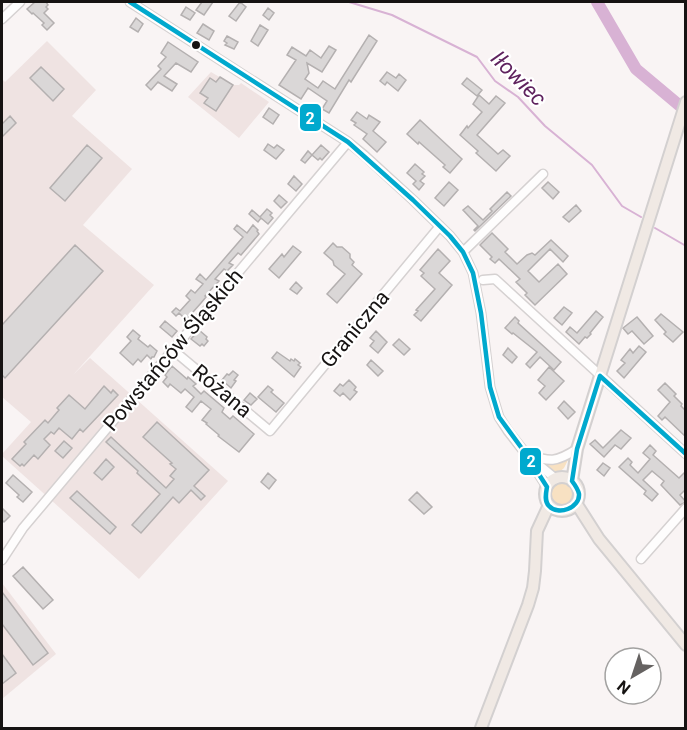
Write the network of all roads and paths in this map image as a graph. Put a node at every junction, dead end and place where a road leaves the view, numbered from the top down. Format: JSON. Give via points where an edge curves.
{"nodes":[{"id":1,"x":20,"y":2,"type":"edge"},
{"id":2,"x":130,"y":2,"type":"edge"},
{"id":3,"x":2,"y":19,"type":"edge"},
{"id":4,"x":686,"y":102,"type":"edge"},
{"id":5,"x":348,"y":142,"type":"junction"},
{"id":6,"x":543,"y":174,"type":"dead end"},
{"id":7,"x":440,"y":226,"type":"junction"},
{"id":8,"x":463,"y":252,"type":"junction"},
{"id":9,"x":483,"y":280,"type":"dead end"},
{"id":10,"x":173,"y":350,"type":"junction"},
{"id":11,"x":600,"y":376,"type":"junction"},
{"id":12,"x":270,"y":431,"type":"joint"},
{"id":13,"x":577,"y":449,"type":"junction"},
{"id":14,"x":526,"y":454,"type":"junction"},
{"id":15,"x":686,"y":454,"type":"edge"},
{"id":16,"x":563,"y":479,"type":"junction"},
{"id":17,"x":547,"y":487,"type":"junction"},
{"id":18,"x":563,"y":507,"type":"junction"},
{"id":19,"x":686,"y":508,"type":"edge"},
{"id":20,"x":641,"y":559,"type":"dead end"},
{"id":21,"x":2,"y":560,"type":"edge"},
{"id":22,"x":686,"y":645,"type":"edge"},
{"id":23,"x":481,"y":729,"type":"edge"}],
"edges":[{"from":1,"to":3,"type":"street"},
{"from":2,"to":5,"type":"street"},
{"from":4,"to":11,"type":"main road"},
{"from":5,"to":7,"type":"street"},
{"from":5,"to":10,"type":"street","name":"Powstańców Śląskich"},
{"from":6,"to":8,"type":"street"},
{"from":7,"to":8,"type":"street"},
{"from":7,"to":12,"type":"street","name":"Graniczna"},
{"from":8,"to":14,"type":"street","via":[[478,294],[494,402],[508,432]]},
{"from":9,"to":11,"type":"street","via":[[495,279]]},
{"from":10,"to":12,"type":"street","name":"Różana"},
{"from":10,"to":21,"type":"street","name":"Powstańców Śląskich","via":[[23,528]]},
{"from":11,"to":13,"type":"main road"},
{"from":11,"to":15,"type":"street"},
{"from":13,"to":14,"type":"street","via":[[548,461]]},
{"from":13,"to":16,"type":"main road"},
{"from":14,"to":16,"type":"street"},
{"from":14,"to":17,"type":"street"},
{"from":16,"to":17,"type":"main road"},
{"from":16,"to":18,"type":"main road","via":[[575,484],[578,493]]},
{"from":17,"to":18,"type":"main road","via":[[545,496]]},
{"from":18,"to":22,"type":"main road","via":[[599,539]]},
{"from":18,"to":23,"type":"main road","via":[[537,531],[533,588]]},
{"from":19,"to":20,"type":"street"}]}
